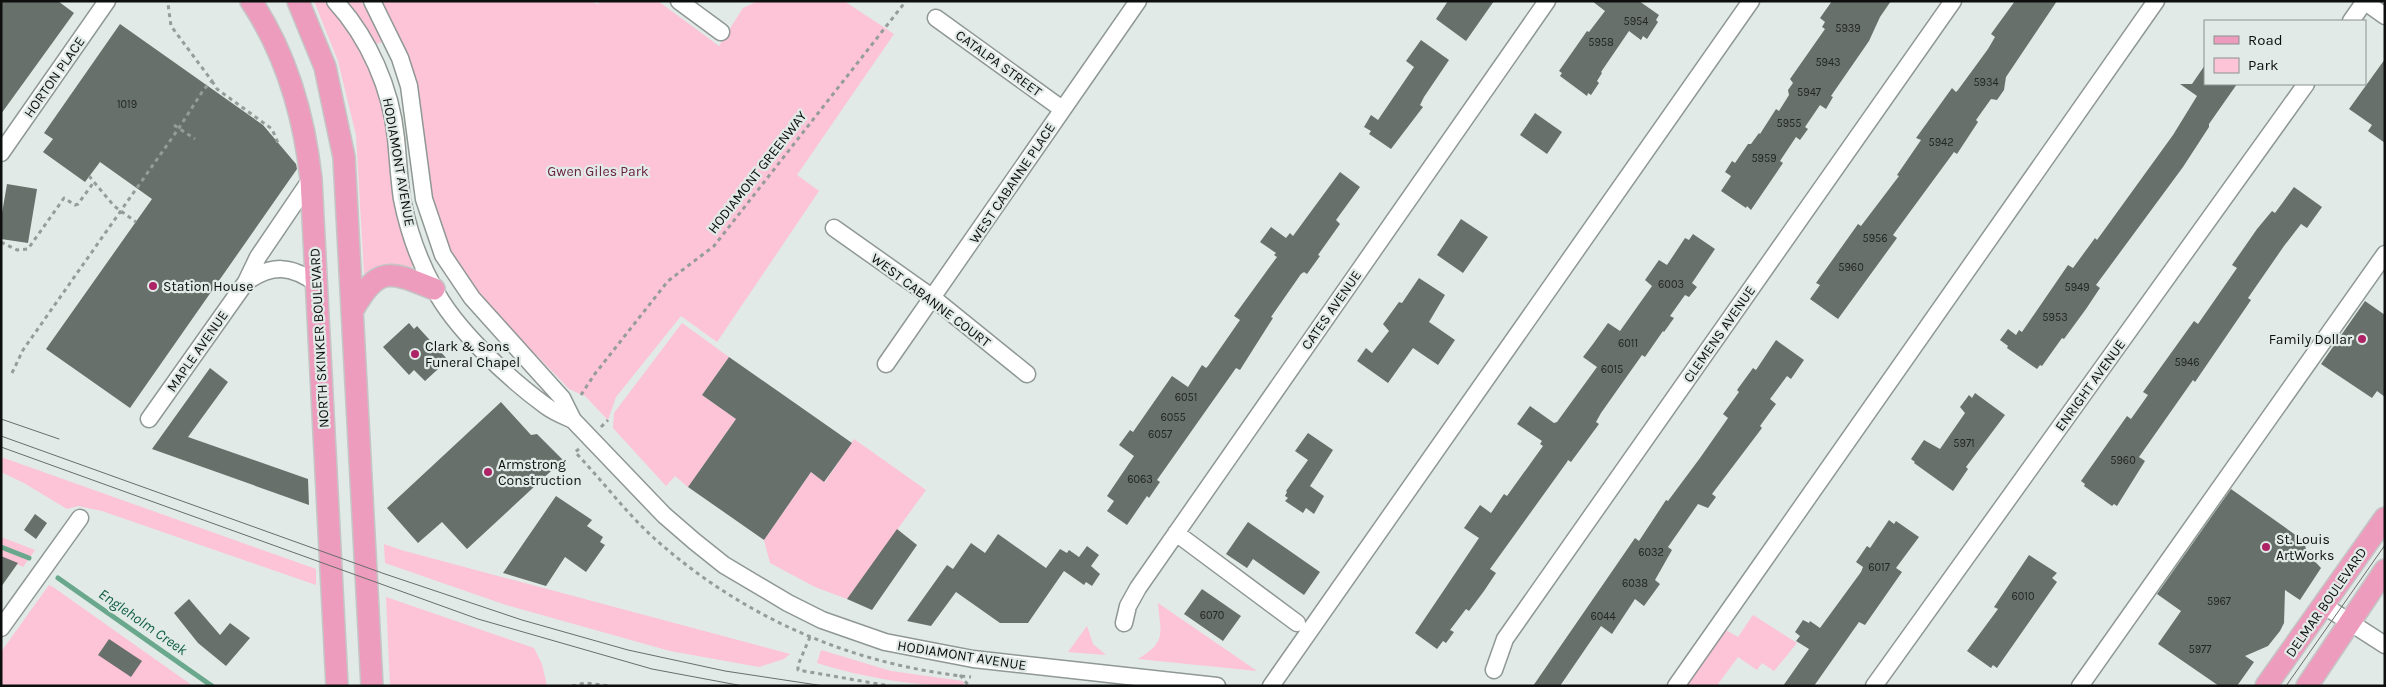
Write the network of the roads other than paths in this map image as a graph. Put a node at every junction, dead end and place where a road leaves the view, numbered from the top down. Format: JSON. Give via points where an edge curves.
{"nodes":[{"id":1,"x":107,"y":1,"type":"edge"},
{"id":2,"x":251,"y":1,"type":"edge"},
{"id":3,"x":298,"y":1,"type":"edge"},
{"id":4,"x":336,"y":1,"type":"edge"},
{"id":5,"x":372,"y":1,"type":"edge"},
{"id":6,"x":679,"y":1,"type":"edge"},
{"id":7,"x":1138,"y":1,"type":"edge"},
{"id":8,"x":1546,"y":1,"type":"edge"},
{"id":9,"x":1751,"y":1,"type":"edge"},
{"id":10,"x":1953,"y":1,"type":"edge"},
{"id":11,"x":2156,"y":1,"type":"edge"},
{"id":12,"x":2365,"y":1,"type":"edge"},
{"id":13,"x":2385,"y":16,"type":"edge"},
{"id":14,"x":936,"y":18,"type":"dead end"},
{"id":15,"x":2351,"y":20,"type":"edge"},
{"id":16,"x":721,"y":32,"type":"dead end"},
{"id":17,"x":2305,"y":85,"type":"edge"},
{"id":18,"x":1062,"y":109,"type":"junction"},
{"id":19,"x":1,"y":153,"type":"edge"},
{"id":20,"x":311,"y":179,"type":"junction"},
{"id":21,"x":834,"y":228,"type":"dead end"},
{"id":22,"x":2385,"y":254,"type":"edge"},
{"id":23,"x":246,"y":282,"type":"junction"},
{"id":24,"x":317,"y":284,"type":"junction"},
{"id":25,"x":434,"y":289,"type":"junction"},
{"id":26,"x":933,"y":298,"type":"junction"},
{"id":27,"x":353,"y":310,"type":"junction"},
{"id":28,"x":886,"y":364,"type":"dead end"},
{"id":29,"x":1027,"y":374,"type":"dead end"},
{"id":30,"x":149,"y":420,"type":"dead end"},
{"id":31,"x":573,"y":420,"type":"junction"},
{"id":32,"x":80,"y":518,"type":"dead end"},
{"id":33,"x":2385,"y":518,"type":"edge"},
{"id":34,"x":1176,"y":533,"type":"junction"},
{"id":35,"x":2385,"y":570,"type":"edge"},
{"id":36,"x":2324,"y":605,"type":"junction"},
{"id":37,"x":1124,"y":623,"type":"dead end"},
{"id":38,"x":1297,"y":623,"type":"dead end"},
{"id":39,"x":2350,"y":623,"type":"junction"},
{"id":40,"x":1,"y":628,"type":"edge"},
{"id":41,"x":2385,"y":646,"type":"edge"},
{"id":42,"x":1494,"y":670,"type":"dead end"},
{"id":43,"x":337,"y":686,"type":"edge"},
{"id":44,"x":372,"y":686,"type":"edge"},
{"id":45,"x":1217,"y":686,"type":"edge"},
{"id":46,"x":1271,"y":686,"type":"edge"},
{"id":47,"x":1676,"y":686,"type":"edge"},
{"id":48,"x":1874,"y":686,"type":"edge"},
{"id":49,"x":2080,"y":686,"type":"edge"},
{"id":50,"x":2266,"y":686,"type":"edge"},
{"id":51,"x":2307,"y":686,"type":"edge"}],
"edges":[{"from":1,"to":19,"type":"street","name":"HORTON PLACE"},
{"from":2,"to":20,"type":"main road","name":"NORTH SKINKER BOULEVARD","via":[[265,22],[292,84],[307,145]]},
{"from":3,"to":27,"type":"main road","via":[[325,67],[336,108],[344,157]]},
{"from":4,"to":25,"type":"street","name":"HODIAMONT AVENUE","via":[[363,39],[392,108],[408,226]]},
{"from":5,"to":31,"type":"street","name":"HODIAMONT AVENUE","via":[[400,58],[409,86],[424,199],[443,254],[472,298],[562,398]]},
{"from":6,"to":16,"type":"street"},
{"from":7,"to":18,"type":"street","name":"WEST CABANNE PLACE"},
{"from":8,"to":34,"type":"street","name":"CATES AVENUE"},
{"from":9,"to":46,"type":"street"},
{"from":10,"to":42,"type":"street","name":"CLEMENS AVENUE","via":[[1505,639]]},
{"from":11,"to":47,"type":"street"},
{"from":12,"to":13,"type":"street"},
{"from":12,"to":15,"type":"street"},
{"from":14,"to":18,"type":"street","name":"CATALPA STREET"},
{"from":17,"to":48,"type":"street","name":"ENRIGHT AVENUE"},
{"from":18,"to":26,"type":"street","name":"WEST CABANNE PLACE"},
{"from":20,"to":23,"type":"street","name":"MAPLE AVENUE","via":[[258,257]]},
{"from":20,"to":24,"type":"main road","name":"NORTH SKINKER BOULEVARD"},
{"from":21,"to":26,"type":"street","name":"WEST CABANNE COURT"},
{"from":22,"to":49,"type":"street"},
{"from":23,"to":24,"type":"street","name":"MAPLE AVENUE","via":[[265,271],[282,268]]},
{"from":23,"to":30,"type":"street","name":"MAPLE AVENUE"},
{"from":24,"to":43,"type":"main road","name":"NORTH SKINKER BOULEVARD"},
{"from":25,"to":27,"type":"main road","via":[[389,275],[375,279],[365,288]]},
{"from":25,"to":31,"type":"street","name":"HODIAMONT AVENUE","via":[[467,332],[503,370],[548,408]]},
{"from":26,"to":28,"type":"street","name":"WEST CABANNE PLACE"},
{"from":26,"to":29,"type":"street","name":"WEST CABANNE COURT"},
{"from":27,"to":44,"type":"main road"},
{"from":31,"to":45,"type":"street","name":"HODIAMONT AVENUE","via":[[664,515],[694,541],[754,584],[818,618],[885,642],[930,652]]},
{"from":32,"to":40,"type":"street"},
{"from":33,"to":36,"type":"main road","name":"DELMAR BOULEVARD"},
{"from":34,"to":37,"type":"street","name":"CATES AVENUE","via":[[1138,588],[1128,606]]},
{"from":34,"to":38,"type":"street"},
{"from":35,"to":39,"type":"main road"},
{"from":36,"to":39,"type":"street"},
{"from":36,"to":50,"type":"main road","name":"DELMAR BOULEVARD"},
{"from":39,"to":41,"type":"street"},
{"from":39,"to":51,"type":"main road"}]}
